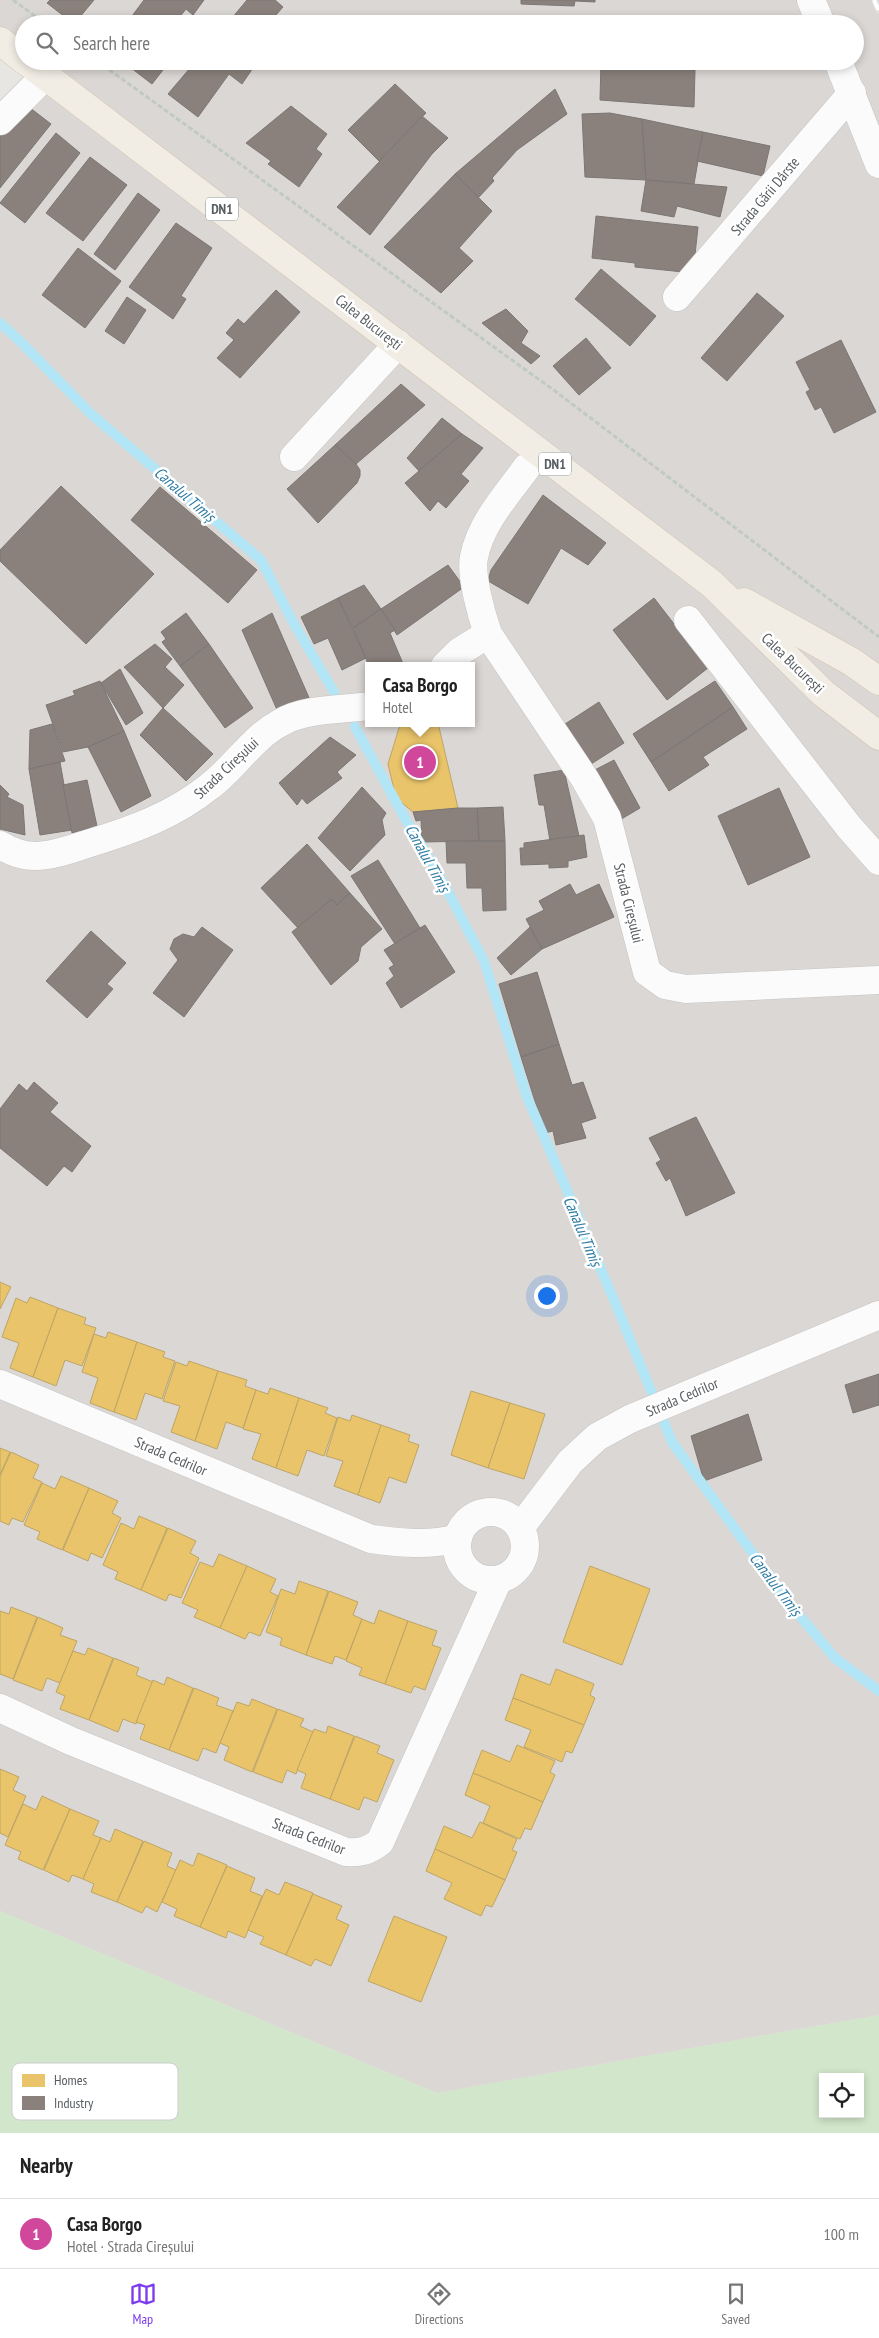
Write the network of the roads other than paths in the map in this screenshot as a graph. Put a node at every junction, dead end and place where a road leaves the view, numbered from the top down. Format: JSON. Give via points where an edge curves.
{"nodes":[{"id":1,"x":811,"y":0,"type":"edge"},
{"id":2,"x":817,"y":15,"type":"edge"},
{"id":3,"x":0,"y":41,"type":"edge"},
{"id":4,"x":15,"y":53,"type":"edge"},
{"id":5,"x":29,"y":70,"type":"edge"},
{"id":6,"x":36,"y":70,"type":"edge"},
{"id":7,"x":842,"y":70,"type":"edge"},
{"id":8,"x":852,"y":93,"type":"junction"},
{"id":9,"x":0,"y":121,"type":"edge"},
{"id":10,"x":879,"y":164,"type":"edge"},
{"id":11,"x":677,"y":297,"type":"dead end"},
{"id":12,"x":398,"y":344,"type":"junction"},
{"id":13,"x":294,"y":457,"type":"dead end"},
{"id":14,"x":527,"y":467,"type":"dead end"},
{"id":15,"x":712,"y":584,"type":"junction"},
{"id":16,"x":688,"y":620,"type":"dead end"},
{"id":17,"x":488,"y":634,"type":"junction"},
{"id":18,"x":449,"y":662,"type":"edge"},
{"id":19,"x":879,"y":681,"type":"edge"},
{"id":20,"x":365,"y":707,"type":"edge"},
{"id":21,"x":879,"y":736,"type":"edge"},
{"id":22,"x":4,"y":856,"type":"edge"},
{"id":23,"x":879,"y":861,"type":"edge"},
{"id":24,"x":879,"y":980,"type":"edge"},
{"id":25,"x":879,"y":1315,"type":"edge"},
{"id":26,"x":0,"y":1384,"type":"edge"},
{"id":27,"x":520,"y":1528,"type":"junction"},
{"id":28,"x":458,"y":1538,"type":"junction"},
{"id":29,"x":498,"y":1580,"type":"junction"},
{"id":30,"x":0,"y":1708,"type":"edge"}],
"edges":[{"from":1,"to":2,"type":"street"},
{"from":3,"to":4,"type":"main road","name":"Calea București","number":"DN1"},
{"from":5,"to":9,"type":"street"},
{"from":6,"to":12,"type":"main road","name":"Calea București","number":"DN1"},
{"from":7,"to":8,"type":"street"},
{"from":8,"to":10,"type":"street"},
{"from":8,"to":11,"type":"street","name":"Strada Gării Dârste"},
{"from":12,"to":13,"type":"street"},
{"from":12,"to":15,"type":"main road","name":"Calea București","number":"DN1"},
{"from":14,"to":17,"type":"street","name":"Strada Cireșului","via":[[488,519],[474,558],[478,596]]},
{"from":15,"to":19,"type":"main road","name":"Calea București","number":"DN1","via":[[852,662]]},
{"from":15,"to":21,"type":"main road","name":"Calea București","number":"DN1","via":[[823,693]]},
{"from":16,"to":23,"type":"street"},
{"from":17,"to":18,"type":"street"},
{"from":17,"to":24,"type":"street","name":"Strada Cireșului","via":[[586,779],[607,818],[647,972],[665,985],[686,990]]},
{"from":20,"to":22,"type":"street","name":"Strada Cireșului","via":[[306,714],[281,722],[262,735],[211,786],[178,810],[138,827],[62,851],[37,856]]},
{"from":25,"to":27,"type":"street","name":"Strada Cedrilor","via":[[630,1419],[598,1437],[570,1462]]},
{"from":26,"to":28,"type":"street","name":"Strada Cedrilor","via":[[371,1539],[422,1544]]},
{"from":27,"to":28,"type":"street","via":[[512,1519],[492,1512],[471,1519]]},
{"from":27,"to":29,"type":"street","via":[[526,1549],[523,1560],[516,1569]]},
{"from":28,"to":29,"type":"street","via":[[460,1560],[467,1569],[486,1580]]},
{"from":29,"to":30,"type":"street","name":"Strada Cedrilor","via":[[380,1842],[364,1851],[346,1852],[71,1741]]}]}
